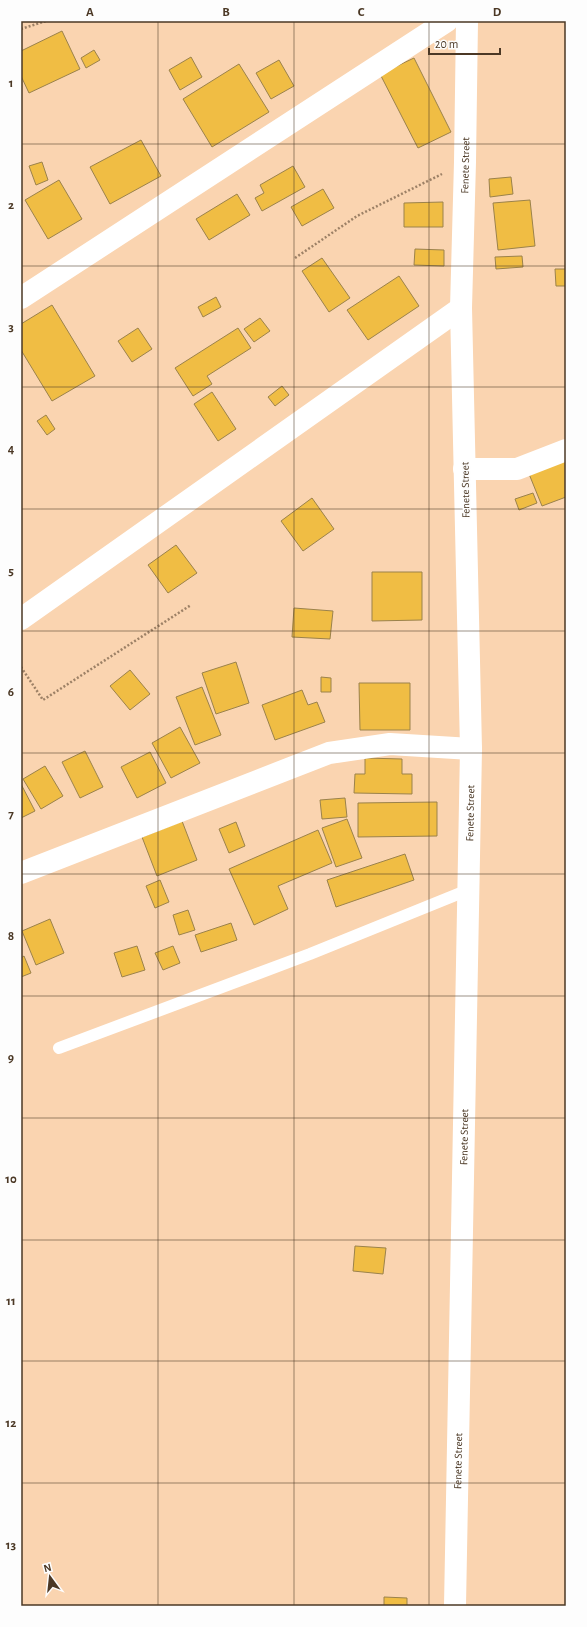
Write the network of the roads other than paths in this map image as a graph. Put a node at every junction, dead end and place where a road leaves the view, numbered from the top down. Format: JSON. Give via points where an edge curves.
{"nodes":[{"id":1,"x":447,"y":21,"type":"edge"},
{"id":2,"x":467,"y":21,"type":"edge"},
{"id":3,"x":21,"y":298,"type":"edge"},
{"id":4,"x":461,"y":308,"type":"junction"},
{"id":5,"x":566,"y":450,"type":"edge"},
{"id":6,"x":464,"y":468,"type":"junction"},
{"id":7,"x":21,"y":619,"type":"edge"},
{"id":8,"x":471,"y":749,"type":"junction"},
{"id":9,"x":21,"y":873,"type":"edge"},
{"id":10,"x":468,"y":890,"type":"junction"},
{"id":11,"x":59,"y":1048,"type":"dead end"},
{"id":12,"x":455,"y":1606,"type":"edge"}],
"edges":[{"from":1,"to":3,"type":"street"},
{"from":2,"to":4,"type":"street","name":"Fenete Street"},
{"from":4,"to":6,"type":"street","name":"Fenete Street"},
{"from":4,"to":7,"type":"street"},
{"from":5,"to":6,"type":"street","via":[[517,469]]},
{"from":6,"to":8,"type":"street","name":"Fenete Street"},
{"from":8,"to":9,"type":"street","via":[[390,744],[329,753]]},
{"from":8,"to":10,"type":"street","name":"Fenete Street"},
{"from":10,"to":11,"type":"lane","via":[[310,954]]},
{"from":10,"to":12,"type":"street","name":"Fenete Street"}]}
